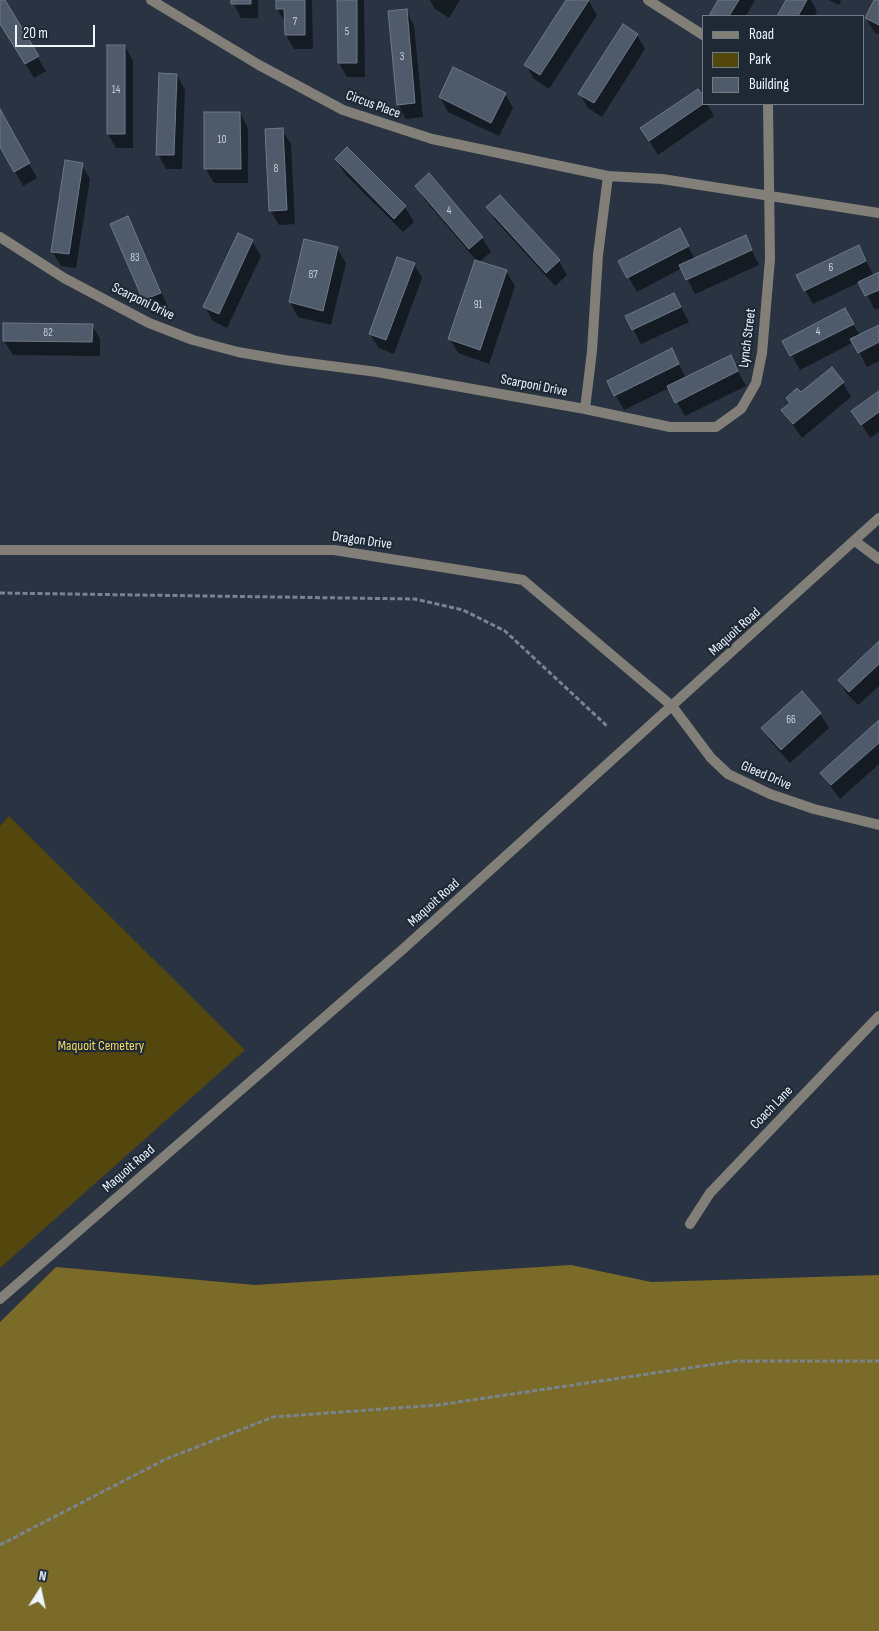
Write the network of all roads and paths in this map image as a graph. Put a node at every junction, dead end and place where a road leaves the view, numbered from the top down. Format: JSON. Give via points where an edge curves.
{"nodes":[{"id":1,"x":151,"y":0,"type":"edge"},
{"id":2,"x":648,"y":0,"type":"edge"},
{"id":3,"x":702,"y":33,"type":"edge"},
{"id":4,"x":768,"y":105,"type":"edge"},
{"id":5,"x":608,"y":176,"type":"junction"},
{"id":6,"x":770,"y":195,"type":"junction"},
{"id":7,"x":879,"y":213,"type":"edge"},
{"id":8,"x":0,"y":237,"type":"edge"},
{"id":9,"x":585,"y":409,"type":"junction"},
{"id":10,"x":879,"y":518,"type":"edge"},
{"id":11,"x":855,"y":541,"type":"junction"},
{"id":12,"x":0,"y":550,"type":"edge"},
{"id":13,"x":879,"y":559,"type":"edge"},
{"id":14,"x":0,"y":593,"type":"edge"},
{"id":15,"x":672,"y":706,"type":"junction"},
{"id":16,"x":607,"y":726,"type":"dead end"},
{"id":17,"x":879,"y":825,"type":"edge"},
{"id":18,"x":879,"y":1016,"type":"edge"},
{"id":19,"x":690,"y":1224,"type":"dead end"},
{"id":20,"x":0,"y":1299,"type":"edge"},
{"id":21,"x":879,"y":1361,"type":"edge"},
{"id":22,"x":0,"y":1545,"type":"edge"}],
"edges":[{"from":1,"to":5,"type":"street","name":"Circus Place","via":[[259,65],[343,110],[432,139]]},
{"from":2,"to":3,"type":"street"},
{"from":4,"to":6,"type":"street","name":"Lynch Street"},
{"from":5,"to":6,"type":"street","via":[[662,179]]},
{"from":5,"to":9,"type":"street","name":"Scarponi Drive"},
{"from":6,"to":7,"type":"street"},
{"from":6,"to":9,"type":"street","name":"Lynch Street","via":[[770,259],[762,352],[756,383],[741,409],[716,426],[670,427]]},
{"from":8,"to":9,"type":"street","name":"Scarponi Drive","via":[[64,278],[148,323],[193,340],[238,352]]},
{"from":10,"to":11,"type":"street","name":"Maquoit Road"},
{"from":11,"to":13,"type":"street"},
{"from":11,"to":15,"type":"street","name":"Maquoit Road"},
{"from":12,"to":15,"type":"street","name":"Dragon Drive","via":[[334,550],[523,580]]},
{"from":14,"to":16,"type":"path","via":[[415,599],[463,610],[504,631]]},
{"from":15,"to":17,"type":"street","name":"Gleed Drive","via":[[711,758],[728,774],[770,794],[814,809]]},
{"from":15,"to":20,"type":"street","name":"Maquoit Road","via":[[402,950]]},
{"from":18,"to":19,"type":"street","name":"Coach Lane","via":[[710,1193]]},
{"from":21,"to":22,"type":"path","via":[[736,1361],[438,1405],[273,1417],[166,1459]]}]}
